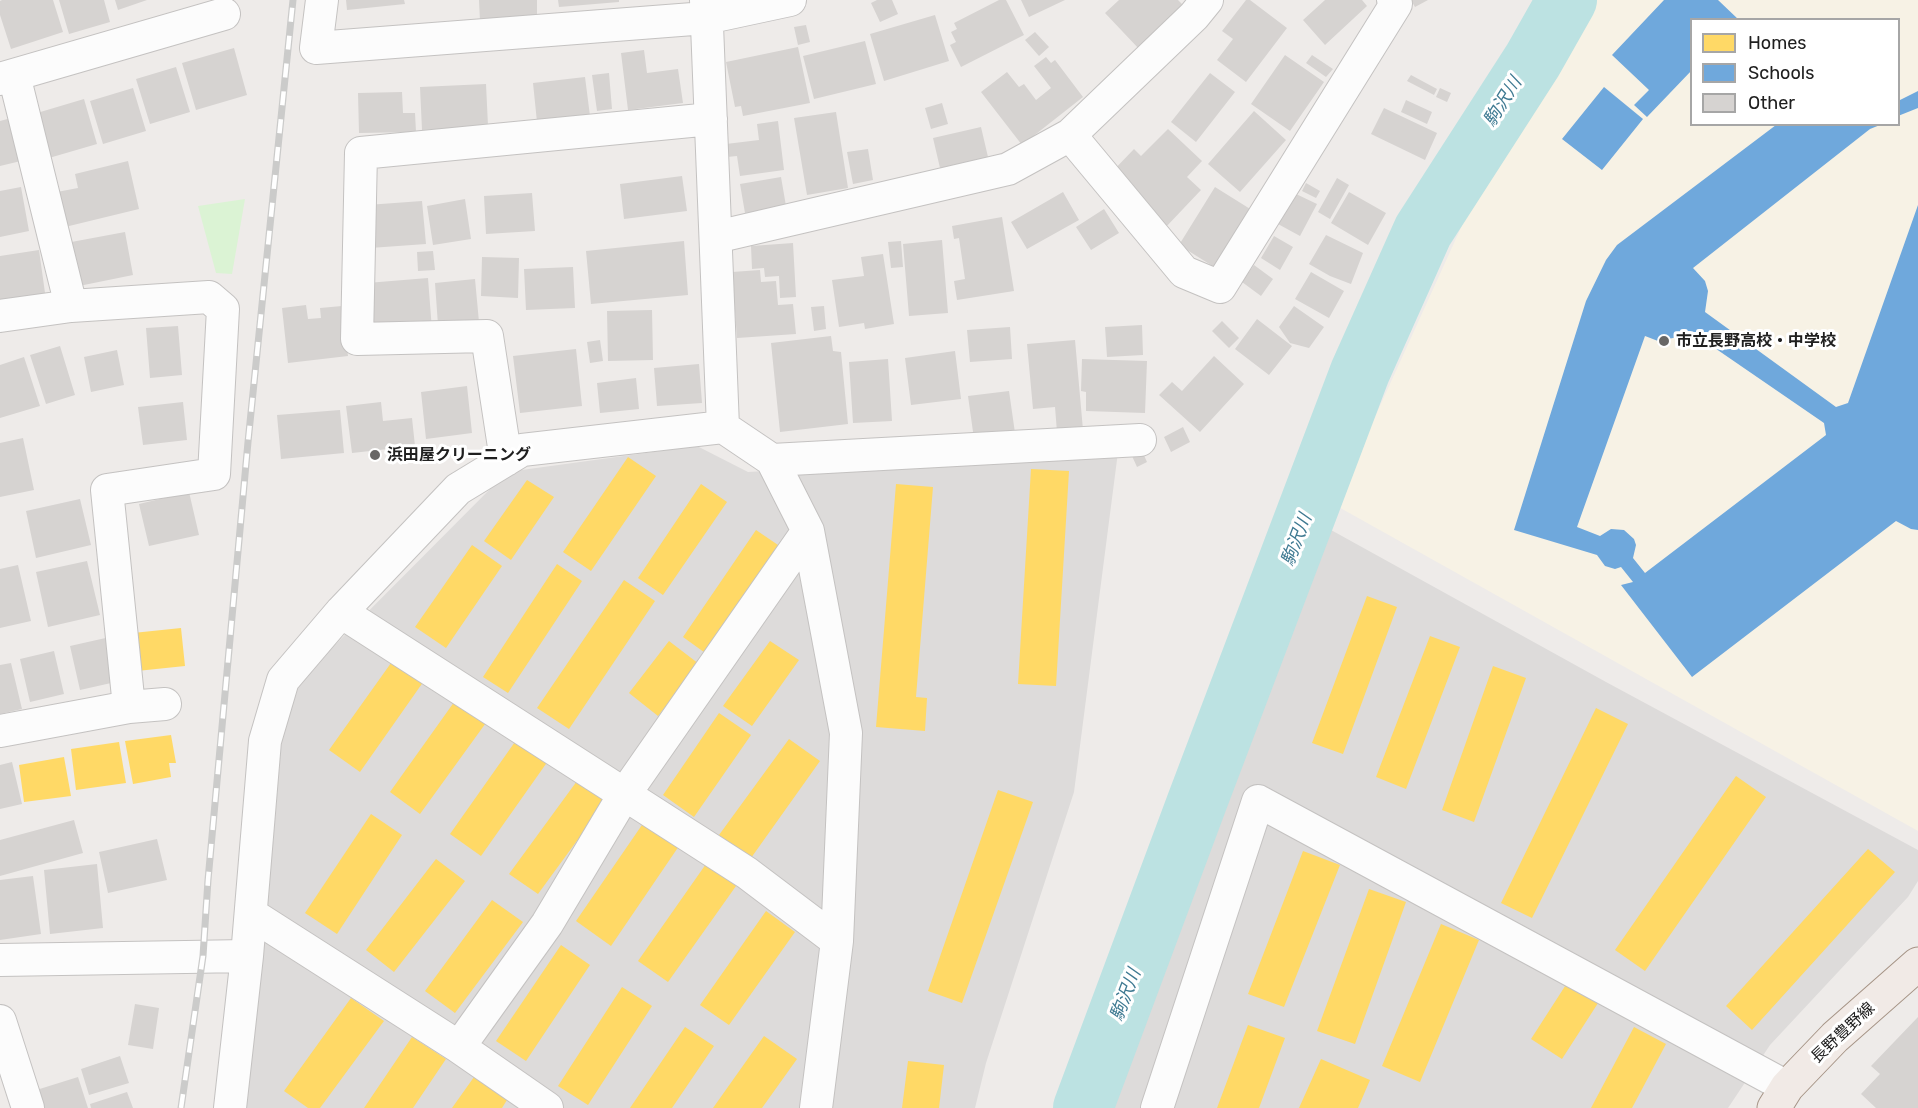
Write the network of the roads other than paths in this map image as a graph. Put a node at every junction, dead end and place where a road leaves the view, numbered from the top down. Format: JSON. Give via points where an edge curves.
{"nodes":[{"id":1,"x":322,"y":0,"type":"edge"},
{"id":2,"x":790,"y":0,"type":"edge"},
{"id":3,"x":1393,"y":0,"type":"edge"},
{"id":4,"x":1196,"y":5,"type":"edge"},
{"id":5,"x":706,"y":9,"type":"edge"},
{"id":6,"x":224,"y":14,"type":"dead end"},
{"id":7,"x":7,"y":77,"type":"edge"},
{"id":8,"x":711,"y":119,"type":"junction"},
{"id":9,"x":1070,"y":135,"type":"junction"},
{"id":10,"x":716,"y":237,"type":"junction"},
{"id":11,"x":71,"y":306,"type":"junction"},
{"id":12,"x":0,"y":316,"type":"edge"},
{"id":13,"x":723,"y":427,"type":"junction"},
{"id":14,"x":1140,"y":440,"type":"dead end"},
{"id":15,"x":506,"y":460,"type":"junction"},
{"id":16,"x":772,"y":460,"type":"junction"},
{"id":17,"x":808,"y":531,"type":"junction"},
{"id":18,"x":340,"y":612,"type":"junction"},
{"id":19,"x":165,"y":704,"type":"dead end"},
{"id":20,"x":129,"y":707,"type":"junction"},
{"id":21,"x":0,"y":731,"type":"edge"},
{"id":22,"x":624,"y":795,"type":"junction"},
{"id":23,"x":251,"y":914,"type":"junction"},
{"id":24,"x":837,"y":941,"type":"junction"},
{"id":25,"x":247,"y":956,"type":"junction"},
{"id":26,"x":0,"y":960,"type":"edge"},
{"id":27,"x":1915,"y":972,"type":"edge"},
{"id":28,"x":0,"y":1022,"type":"edge"},
{"id":29,"x":459,"y":1047,"type":"junction"},
{"id":30,"x":1781,"y":1097,"type":"edge"},
{"id":31,"x":540,"y":1106,"type":"edge"},
{"id":32,"x":28,"y":1108,"type":"edge"},
{"id":33,"x":230,"y":1108,"type":"edge"},
{"id":34,"x":816,"y":1108,"type":"edge"},
{"id":35,"x":1157,"y":1108,"type":"edge"}],
"edges":[{"from":1,"to":5,"type":"street","via":[[316,48]]},
{"from":2,"to":5,"type":"street"},
{"from":3,"to":9,"type":"street","via":[[1396,4],[1220,287],[1184,272]]},
{"from":4,"to":9,"type":"street"},
{"from":5,"to":8,"type":"street"},
{"from":6,"to":7,"type":"street"},
{"from":7,"to":11,"type":"street"},
{"from":8,"to":10,"type":"street"},
{"from":8,"to":15,"type":"street","via":[[360,153],[357,339],[487,336]]},
{"from":9,"to":10,"type":"street","via":[[1008,169]]},
{"from":10,"to":13,"type":"street"},
{"from":11,"to":12,"type":"street"},
{"from":11,"to":20,"type":"street","via":[[210,297],[223,309],[214,474],[107,490]]},
{"from":13,"to":15,"type":"street","via":[[522,450]]},
{"from":13,"to":16,"type":"street"},
{"from":14,"to":16,"type":"street"},
{"from":15,"to":18,"type":"street","via":[[458,489]]},
{"from":16,"to":17,"type":"street"},
{"from":17,"to":22,"type":"street"},
{"from":17,"to":24,"type":"street","via":[[846,733]]},
{"from":18,"to":22,"type":"street"},
{"from":18,"to":23,"type":"street","via":[[283,680],[266,741]]},
{"from":19,"to":20,"type":"street"},
{"from":20,"to":21,"type":"street"},
{"from":22,"to":24,"type":"street","via":[[747,873]]},
{"from":22,"to":29,"type":"street","via":[[547,924]]},
{"from":23,"to":25,"type":"street"},
{"from":23,"to":29,"type":"street"},
{"from":24,"to":34,"type":"street"},
{"from":25,"to":26,"type":"street"},
{"from":25,"to":33,"type":"street"},
{"from":27,"to":30,"type":"main road","name":"長野豊野線","via":[[1835,1037]]},
{"from":28,"to":32,"type":"street"},
{"from":29,"to":31,"type":"street"},
{"from":30,"to":35,"type":"street","via":[[1258,801]]}]}
